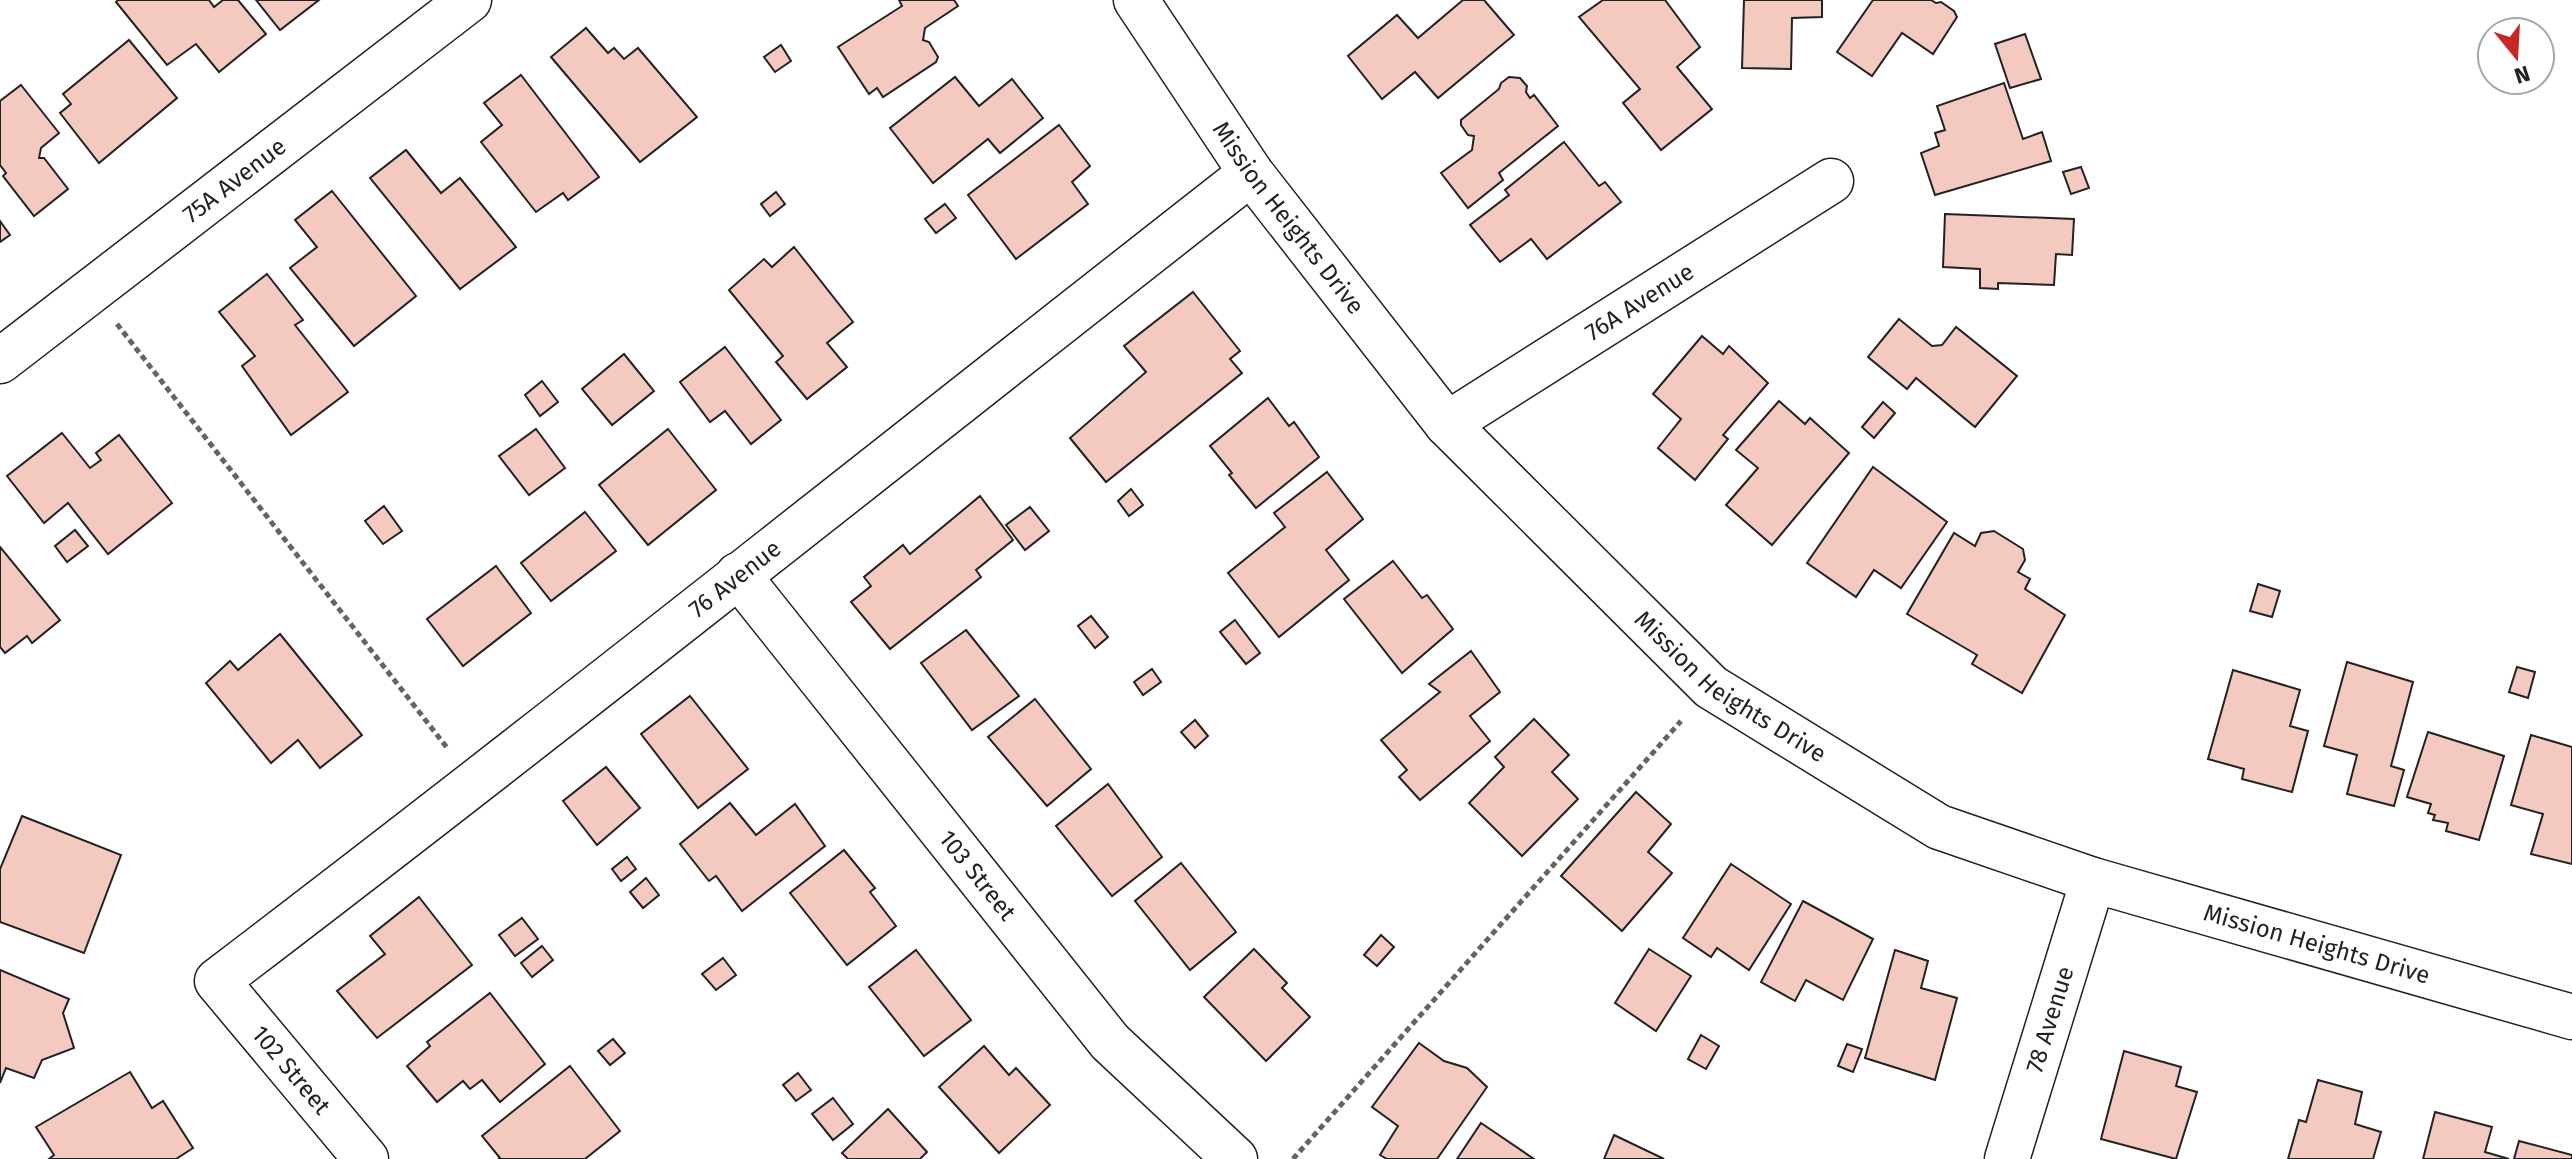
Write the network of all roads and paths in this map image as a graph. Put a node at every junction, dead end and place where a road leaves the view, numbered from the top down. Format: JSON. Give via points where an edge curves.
{"nodes":[{"id":1,"x":469,"y":0,"type":"edge"},
{"id":2,"x":1136,"y":0,"type":"edge"},
{"id":3,"x":1251,"y":173,"type":"junction"},
{"id":4,"x":1831,"y":181,"type":"dead end"},
{"id":5,"x":91,"y":291,"type":"junction"},
{"id":6,"x":0,"y":361,"type":"edge"},
{"id":7,"x":1447,"y":424,"type":"junction"},
{"id":8,"x":738,"y":575,"type":"junction"},
{"id":9,"x":1711,"y":687,"type":"junction"},
{"id":10,"x":475,"y":784,"type":"junction"},
{"id":11,"x":2093,"y":880,"type":"junction"},
{"id":12,"x":217,"y":981,"type":"joint"},
{"id":13,"x":2572,"y":1017,"type":"edge"},
{"id":14,"x":366,"y":1159,"type":"edge"},
{"id":15,"x":1235,"y":1159,"type":"edge"},
{"id":16,"x":1293,"y":1159,"type":"edge"},
{"id":17,"x":2007,"y":1159,"type":"edge"}],
"edges":[{"from":1,"to":5,"type":"street","name":"75A Avenue"},
{"from":2,"to":3,"type":"street","name":"Mission Heights Drive"},
{"from":3,"to":7,"type":"street","name":"Mission Heights Drive"},
{"from":3,"to":8,"type":"street","name":"76 Avenue"},
{"from":4,"to":7,"type":"street","name":"76A Avenue"},
{"from":5,"to":6,"type":"street","name":"75A Avenue"},
{"from":5,"to":10,"type":"path"},
{"from":7,"to":9,"type":"street","name":"Mission Heights Drive"},
{"from":8,"to":10,"type":"street","name":"76 Avenue"},
{"from":8,"to":15,"type":"street","name":"103 Street","via":[[1110,1042]]},
{"from":9,"to":11,"type":"street","name":"Mission Heights Drive","via":[[1939,827]]},
{"from":9,"to":16,"type":"path"},
{"from":10,"to":12,"type":"street","name":"76 Avenue"},
{"from":11,"to":13,"type":"street","name":"Mission Heights Drive"},
{"from":11,"to":17,"type":"street","name":"78 Avenue"},
{"from":12,"to":14,"type":"street","name":"102 Street"}]}
